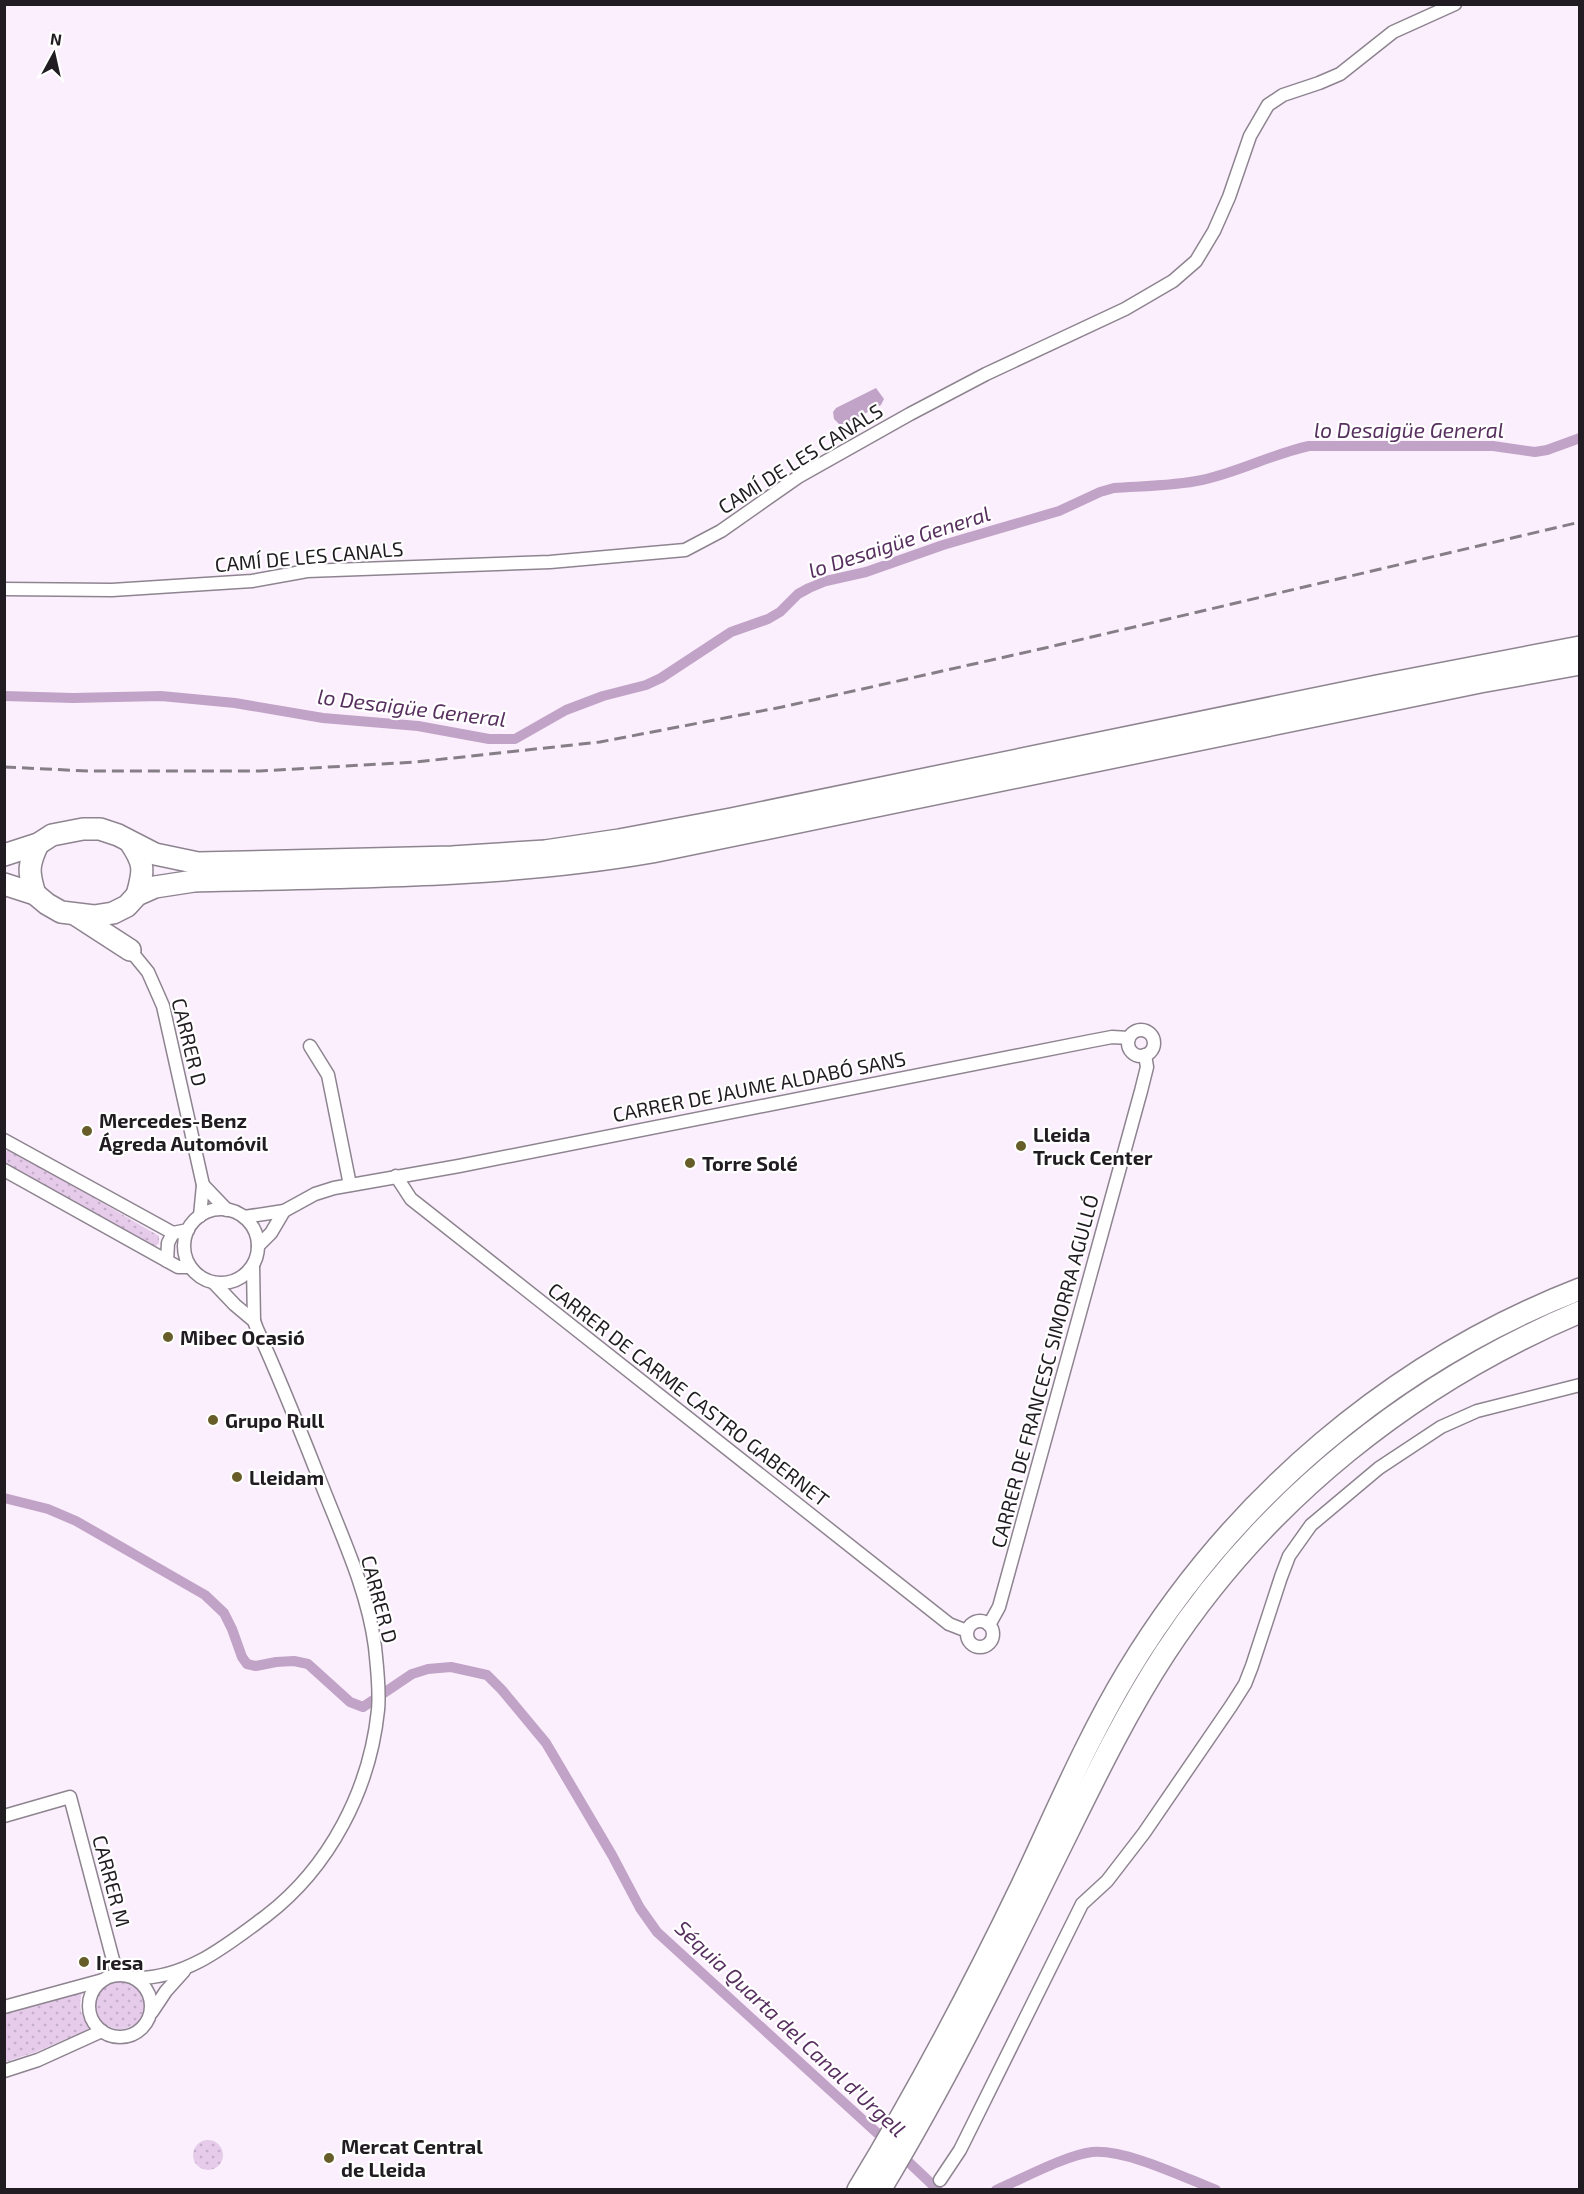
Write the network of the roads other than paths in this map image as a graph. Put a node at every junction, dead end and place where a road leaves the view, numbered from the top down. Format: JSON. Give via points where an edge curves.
{"nodes":[{"id":1,"x":1455,"y":4,"type":"edge"},
{"id":2,"x":4,"y":589,"type":"edge"},
{"id":3,"x":1580,"y":646,"type":"edge"},
{"id":4,"x":1580,"y":664,"type":"edge"},
{"id":5,"x":130,"y":842,"type":"junction"},
{"id":6,"x":38,"y":844,"type":"junction"},
{"id":7,"x":4,"y":855,"type":"edge"},
{"id":8,"x":4,"y":884,"type":"edge"},
{"id":9,"x":35,"y":894,"type":"junction"},
{"id":10,"x":132,"y":900,"type":"junction"},
{"id":11,"x":75,"y":915,"type":"junction"},
{"id":12,"x":130,"y":950,"type":"junction"},
{"id":13,"x":1129,"y":1038,"type":"junction"},
{"id":14,"x":310,"y":1046,"type":"dead end"},
{"id":15,"x":1145,"y":1055,"type":"junction"},
{"id":16,"x":4,"y":1140,"type":"edge"},
{"id":17,"x":4,"y":1170,"type":"edge"},
{"id":18,"x":396,"y":1176,"type":"junction"},
{"id":19,"x":203,"y":1185,"type":"junction"},
{"id":20,"x":350,"y":1185,"type":"junction"},
{"id":21,"x":227,"y":1210,"type":"junction"},
{"id":22,"x":284,"y":1211,"type":"junction"},
{"id":23,"x":200,"y":1216,"type":"junction"},
{"id":24,"x":244,"y":1217,"type":"junction"},
{"id":25,"x":188,"y":1230,"type":"junction"},
{"id":26,"x":173,"y":1233,"type":"junction"},
{"id":27,"x":258,"y":1246,"type":"junction"},
{"id":28,"x":167,"y":1262,"type":"junction"},
{"id":29,"x":253,"y":1266,"type":"junction"},
{"id":30,"x":190,"y":1267,"type":"junction"},
{"id":31,"x":214,"y":1283,"type":"junction"},
{"id":32,"x":1580,"y":1289,"type":"edge"},
{"id":33,"x":1580,"y":1312,"type":"edge"},
{"id":34,"x":254,"y":1322,"type":"junction"},
{"id":35,"x":1580,"y":1385,"type":"edge"},
{"id":36,"x":989,"y":1625,"type":"junction"},
{"id":37,"x":967,"y":1630,"type":"junction"},
{"id":38,"x":4,"y":1816,"type":"edge"},
{"id":39,"x":185,"y":1970,"type":"junction"},
{"id":40,"x":117,"y":1975,"type":"junction"},
{"id":41,"x":135,"y":1978,"type":"junction"},
{"id":42,"x":104,"y":1979,"type":"junction"},
{"id":43,"x":4,"y":2007,"type":"edge"},
{"id":44,"x":151,"y":2013,"type":"junction"},
{"id":45,"x":102,"y":2031,"type":"junction"},
{"id":46,"x":4,"y":2071,"type":"edge"},
{"id":47,"x":906,"y":2128,"type":"junction"},
{"id":48,"x":884,"y":2165,"type":"junction"},
{"id":49,"x":940,"y":2180,"type":"dead end"},
{"id":50,"x":858,"y":2190,"type":"edge"},
{"id":51,"x":880,"y":2190,"type":"edge"}],
"edges":[{"from":1,"to":2,"type":"street","name":"CAMÍ DE LES CANALS","via":[[1393,32],[1340,74],[1283,95],[1268,105],[1250,136],[1229,197],[1208,241],[1191,266],[1173,281],[1125,309],[920,408],[798,477],[721,531],[685,550],[550,562],[307,571],[252,581],[112,590]]},
{"from":3,"to":5,"type":"highway","via":[[731,819],[556,849],[452,857],[216,864],[166,858]]},
{"from":4,"to":10,"type":"highway","via":[[610,859],[490,872],[194,881],[155,887]]},
{"from":5,"to":6,"type":"highway","via":[[100,829],[83,829],[52,836]]},
{"from":5,"to":10,"type":"highway","via":[[141,859],[143,873]]},
{"from":6,"to":7,"type":"highway"},
{"from":6,"to":9,"type":"highway","via":[[29,863]]},
{"from":8,"to":9,"type":"highway"},
{"from":9,"to":11,"type":"highway","via":[[61,912]]},
{"from":10,"to":11,"type":"highway","via":[[113,913]]},
{"from":10,"to":12,"type":"highway","via":[[125,932]]},
{"from":11,"to":12,"type":"highway"},
{"from":12,"to":19,"type":"street","name":"CARRER D","via":[[148,972],[163,1006]]},
{"from":13,"to":15,"type":"street","via":[[1128,1046],[1133,1053]]},
{"from":13,"to":15,"type":"street","via":[[1138,1030],[1150,1034],[1154,1046]]},
{"from":13,"to":18,"type":"street","name":"CARRER DE JAUME ALDABÓ SANS","via":[[1112,1037]]},
{"from":14,"to":20,"type":"street","via":[[328,1075]]},
{"from":15,"to":36,"type":"street","name":"CARRER DE FRANCESC SIMORRA AGULLÓ","via":[[1147,1067],[1141,1091],[999,1607]]},
{"from":16,"to":26,"type":"street"},
{"from":17,"to":28,"type":"street"},
{"from":18,"to":20,"type":"street","name":"CARRER DE JAUME ALDABÓ SANS"},
{"from":18,"to":37,"type":"street","name":"CARRER DE CARME CASTRO GABERNET","via":[[411,1198],[444,1226],[949,1624]]},
{"from":19,"to":21,"type":"street"},
{"from":19,"to":23,"type":"street","name":"CARRER D"},
{"from":20,"to":22,"type":"street","name":"CARRER DE JAUME ALDABÓ SANS","via":[[323,1191]]},
{"from":21,"to":23,"type":"street"},
{"from":21,"to":24,"type":"street"},
{"from":22,"to":24,"type":"street"},
{"from":22,"to":27,"type":"street"},
{"from":23,"to":25,"type":"street"},
{"from":24,"to":27,"type":"street","via":[[255,1230]]},
{"from":25,"to":26,"type":"street"},
{"from":25,"to":30,"type":"street","via":[[184,1245]]},
{"from":26,"to":28,"type":"street","via":[[168,1242]]},
{"from":27,"to":29,"type":"street"},
{"from":28,"to":30,"type":"street"},
{"from":29,"to":31,"type":"street","via":[[235,1281]]},
{"from":29,"to":34,"type":"street","name":"CARRER D"},
{"from":30,"to":31,"type":"street"},
{"from":31,"to":34,"type":"street","name":"CARRER D"},
{"from":32,"to":47,"type":"highway","via":[[1467,1342],[1416,1372],[1354,1417],[1279,1482],[1198,1570],[1154,1630],[1109,1704]]},
{"from":33,"to":47,"type":"highway","via":[[1464,1369],[1387,1420],[1296,1496],[1222,1575],[1165,1653],[1123,1724],[985,2000]]},
{"from":34,"to":39,"type":"street","name":"CARRER D","via":[[365,1603],[375,1646],[378,1707],[362,1785],[332,1844],[280,1905],[235,1940]]},
{"from":35,"to":49,"type":"street","via":[[1477,1411],[1441,1427],[1379,1468],[1311,1525],[1289,1556],[1245,1684],[1144,1833],[1107,1881],[1082,1904],[960,2150]]},
{"from":36,"to":37,"type":"street","via":[[978,1621]]},
{"from":36,"to":37,"type":"street","via":[[991,1641],[981,1647],[970,1642]]},
{"from":38,"to":40,"type":"street","name":"CARRER M","via":[[70,1797]]},
{"from":39,"to":41,"type":"street","name":"CARRER D"},
{"from":39,"to":44,"type":"street","name":"CARRER D"},
{"from":40,"to":41,"type":"street"},
{"from":40,"to":42,"type":"street"},
{"from":41,"to":44,"type":"street","via":[[149,1993]]},
{"from":42,"to":43,"type":"street"},
{"from":42,"to":45,"type":"street","via":[[96,1986],[89,2005],[90,2015]]},
{"from":44,"to":45,"type":"street","via":[[133,2034],[116,2037]]},
{"from":45,"to":46,"type":"street"},
{"from":47,"to":48,"type":"highway"},
{"from":48,"to":50,"type":"highway"},
{"from":48,"to":51,"type":"highway"}]}
